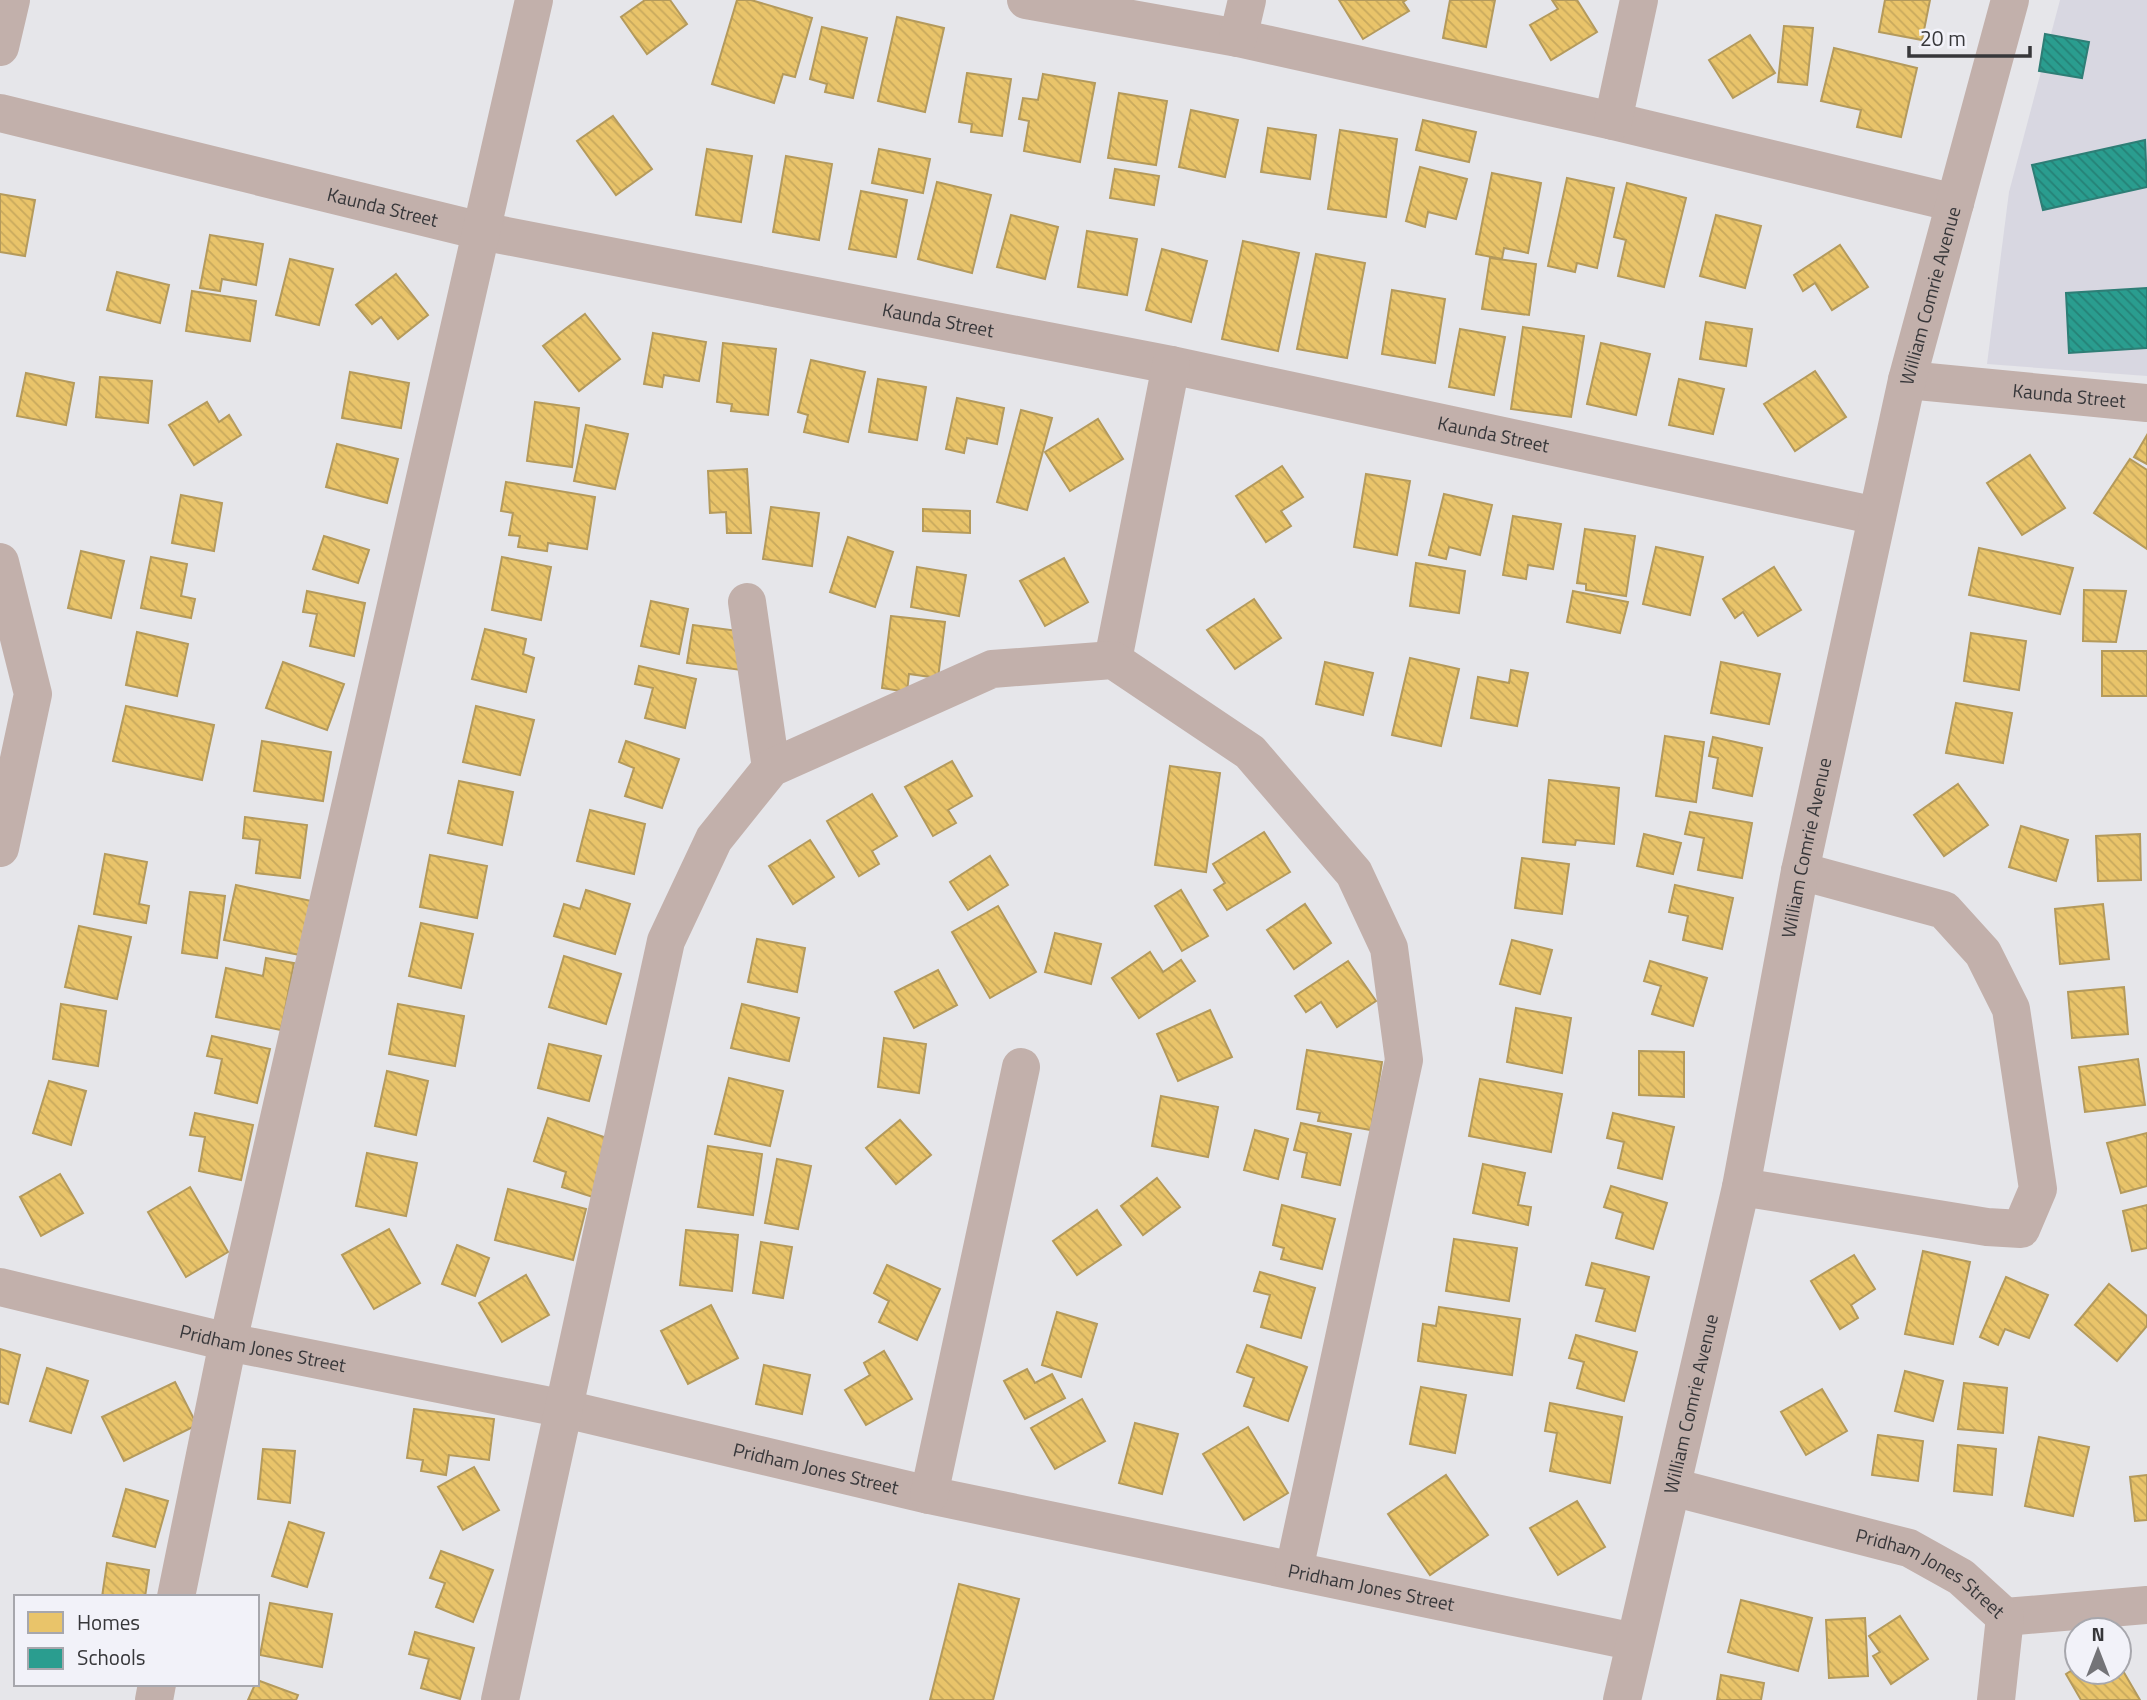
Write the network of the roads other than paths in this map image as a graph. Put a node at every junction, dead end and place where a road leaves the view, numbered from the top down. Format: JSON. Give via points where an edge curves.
{"nodes":[{"id":1,"x":12,"y":0,"type":"edge"},
{"id":2,"x":534,"y":0,"type":"edge"},
{"id":3,"x":1026,"y":0,"type":"edge"},
{"id":4,"x":1247,"y":0,"type":"edge"},
{"id":5,"x":1639,"y":0,"type":"edge"},
{"id":6,"x":2010,"y":0,"type":"edge"},
{"id":7,"x":1238,"y":38,"type":"junction"},
{"id":8,"x":0,"y":47,"type":"edge"},
{"id":9,"x":0,"y":113,"type":"edge"},
{"id":10,"x":1612,"y":121,"type":"junction"},
{"id":11,"x":1955,"y":204,"type":"junction"},
{"id":12,"x":481,"y":231,"type":"junction"},
{"id":13,"x":1171,"y":365,"type":"junction"},
{"id":14,"x":1907,"y":380,"type":"junction"},
{"id":15,"x":2147,"y":403,"type":"edge"},
{"id":16,"x":1877,"y":516,"type":"junction"},
{"id":17,"x":0,"y":562,"type":"edge"},
{"id":18,"x":747,"y":603,"type":"dead end"},
{"id":19,"x":1113,"y":660,"type":"junction"},
{"id":20,"x":771,"y":768,"type":"junction"},
{"id":21,"x":0,"y":848,"type":"edge"},
{"id":22,"x":1800,"y":871,"type":"junction"},
{"id":23,"x":1021,"y":1068,"type":"dead end"},
{"id":24,"x":1741,"y":1187,"type":"junction"},
{"id":25,"x":0,"y":1287,"type":"edge"},
{"id":26,"x":228,"y":1342,"type":"junction"},
{"id":27,"x":565,"y":1409,"type":"junction"},
{"id":28,"x":1672,"y":1486,"type":"junction"},
{"id":29,"x":929,"y":1494,"type":"junction"},
{"id":30,"x":1294,"y":1570,"type":"junction"},
{"id":31,"x":176,"y":1595,"type":"edge"},
{"id":32,"x":2147,"y":1605,"type":"edge"},
{"id":33,"x":2006,"y":1617,"type":"junction"},
{"id":34,"x":1635,"y":1642,"type":"junction"},
{"id":35,"x":500,"y":1700,"type":"edge"},
{"id":36,"x":1622,"y":1700,"type":"edge"},
{"id":37,"x":1996,"y":1700,"type":"edge"}],
"edges":[{"from":1,"to":8,"type":"street"},
{"from":2,"to":12,"type":"street"},
{"from":3,"to":7,"type":"street"},
{"from":4,"to":7,"type":"street"},
{"from":5,"to":10,"type":"street"},
{"from":6,"to":11,"type":"street","name":"William Comrie Avenue"},
{"from":7,"to":10,"type":"street"},
{"from":9,"to":12,"type":"street","name":"Kaunda Street"},
{"from":10,"to":11,"type":"street"},
{"from":11,"to":14,"type":"street","name":"William Comrie Avenue"},
{"from":12,"to":13,"type":"street","name":"Kaunda Street"},
{"from":12,"to":26,"type":"street"},
{"from":13,"to":16,"type":"street","name":"Kaunda Street"},
{"from":13,"to":19,"type":"street"},
{"from":14,"to":15,"type":"street","name":"Kaunda Street"},
{"from":14,"to":16,"type":"street","name":"William Comrie Avenue"},
{"from":16,"to":22,"type":"street","name":"William Comrie Avenue"},
{"from":17,"to":21,"type":"street","via":[[33,694]]},
{"from":18,"to":20,"type":"street"},
{"from":19,"to":20,"type":"street","via":[[992,669]]},
{"from":19,"to":30,"type":"street","via":[[1250,752],[1354,873],[1389,948],[1404,1060]]},
{"from":20,"to":27,"type":"street","via":[[714,839],[666,941]]},
{"from":22,"to":24,"type":"street","name":"William Comrie Avenue"},
{"from":22,"to":24,"type":"street","via":[[1944,910],[1983,953],[2011,1009],[2038,1189],[2021,1229]]},
{"from":23,"to":29,"type":"street"},
{"from":24,"to":28,"type":"street","name":"William Comrie Avenue"},
{"from":25,"to":26,"type":"street","name":"Pridham Jones Street"},
{"from":26,"to":27,"type":"street","name":"Pridham Jones Street"},
{"from":26,"to":31,"type":"street"},
{"from":27,"to":29,"type":"street","name":"Pridham Jones Street"},
{"from":27,"to":35,"type":"street"},
{"from":28,"to":33,"type":"street","name":"Pridham Jones Street","via":[[1909,1548],[1961,1577]]},
{"from":28,"to":34,"type":"street","name":"William Comrie Avenue"},
{"from":29,"to":30,"type":"street","name":"Pridham Jones Street"},
{"from":30,"to":34,"type":"street","name":"Pridham Jones Street"},
{"from":32,"to":33,"type":"street","name":"Pridham Jones Street"},
{"from":33,"to":37,"type":"street"},
{"from":34,"to":36,"type":"street","name":"William Comrie Avenue"}]}
